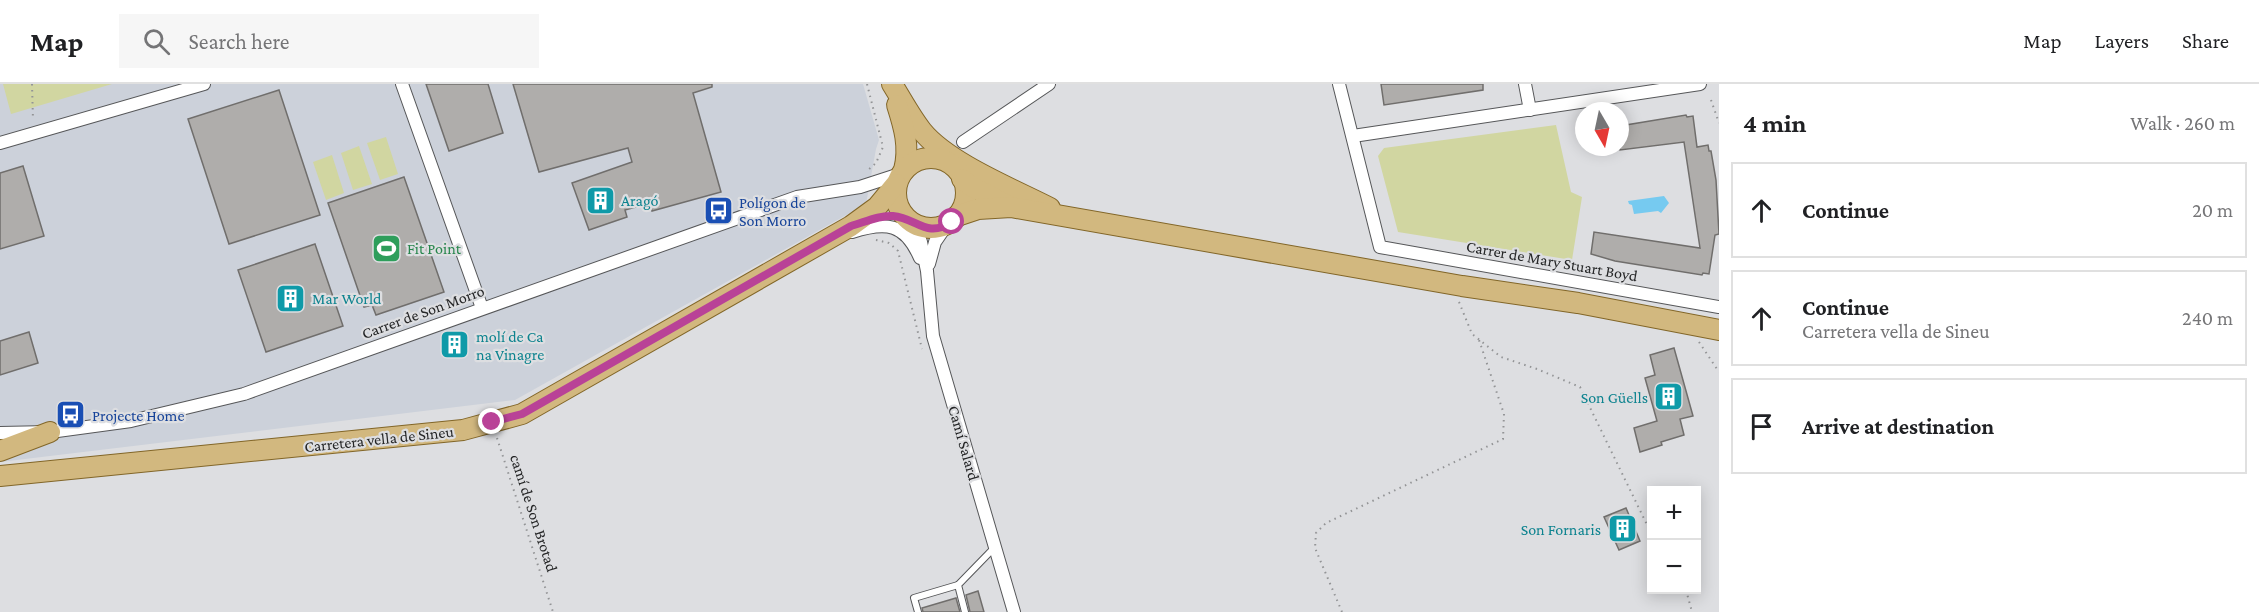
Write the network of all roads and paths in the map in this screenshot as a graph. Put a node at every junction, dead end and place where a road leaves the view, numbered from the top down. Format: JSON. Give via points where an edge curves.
{"nodes":[{"id":1,"x":32,"y":84,"type":"edge"},
{"id":2,"x":204,"y":84,"type":"edge"},
{"id":3,"x":402,"y":84,"type":"edge"},
{"id":4,"x":891,"y":84,"type":"edge"},
{"id":5,"x":1049,"y":84,"type":"edge"},
{"id":6,"x":1339,"y":84,"type":"edge"},
{"id":7,"x":1525,"y":84,"type":"edge"},
{"id":8,"x":1700,"y":84,"type":"edge"},
{"id":9,"x":1711,"y":100,"type":"dead end"},
{"id":10,"x":1530,"y":110,"type":"junction"},
{"id":11,"x":1719,"y":123,"type":"edge"},
{"id":12,"x":904,"y":127,"type":"junction"},
{"id":13,"x":33,"y":134,"type":"junction"},
{"id":14,"x":1353,"y":136,"type":"junction"},
{"id":15,"x":963,"y":142,"type":"dead end"},
{"id":16,"x":0,"y":143,"type":"edge"},
{"id":17,"x":933,"y":158,"type":"junction"},
{"id":18,"x":900,"y":176,"type":"junction"},
{"id":19,"x":962,"y":178,"type":"junction"},
{"id":20,"x":1011,"y":207,"type":"junction"},
{"id":21,"x":1068,"y":218,"type":"junction"},
{"id":22,"x":952,"y":221,"type":"junction"},
{"id":23,"x":911,"y":222,"type":"junction"},
{"id":24,"x":851,"y":226,"type":"junction"},
{"id":25,"x":830,"y":238,"type":"junction"},
{"id":26,"x":927,"y":271,"type":"junction"},
{"id":27,"x":1462,"y":286,"type":"junction"},
{"id":28,"x":929,"y":288,"type":"junction"},
{"id":29,"x":1719,"y":307,"type":"edge"},
{"id":30,"x":482,"y":308,"type":"junction"},
{"id":31,"x":1698,"y":326,"type":"junction"},
{"id":32,"x":1719,"y":330,"type":"edge"},
{"id":33,"x":1479,"y":340,"type":"junction"},
{"id":34,"x":1719,"y":372,"type":"edge"},
{"id":35,"x":492,"y":422,"type":"junction"},
{"id":36,"x":50,"y":432,"type":"junction"},
{"id":37,"x":0,"y":433,"type":"edge"},
{"id":38,"x":0,"y":451,"type":"edge"},
{"id":39,"x":0,"y":476,"type":"edge"},
{"id":40,"x":1647,"y":525,"type":"edge"},
{"id":41,"x":995,"y":547,"type":"junction"},
{"id":42,"x":958,"y":585,"type":"junction"},
{"id":43,"x":1687,"y":594,"type":"edge"},
{"id":44,"x":553,"y":612,"type":"edge"},
{"id":45,"x":918,"y":612,"type":"edge"},
{"id":46,"x":965,"y":612,"type":"edge"},
{"id":47,"x":1014,"y":612,"type":"edge"},
{"id":48,"x":1342,"y":612,"type":"edge"},
{"id":49,"x":1692,"y":612,"type":"edge"}],
"edges":[{"from":1,"to":13,"type":"path"},
{"from":2,"to":13,"type":"street"},
{"from":3,"to":30,"type":"street"},
{"from":4,"to":12,"type":"main road"},
{"from":4,"to":21,"type":"main road","via":[[923,133],[936,145]]},
{"from":5,"to":15,"type":"street"},
{"from":6,"to":14,"type":"street"},
{"from":7,"to":10,"type":"street"},
{"from":8,"to":10,"type":"street"},
{"from":9,"to":11,"type":"path"},
{"from":10,"to":14,"type":"street"},
{"from":12,"to":17,"type":"main road"},
{"from":12,"to":18,"type":"main road","via":[[907,152]]},
{"from":13,"to":16,"type":"street"},
{"from":14,"to":29,"type":"street","name":"Carrer de Mary Stuart Boyd","via":[[1380,247]]},
{"from":17,"to":18,"type":"main road","via":[[917,161]]},
{"from":17,"to":19,"type":"main road","via":[[949,164]]},
{"from":18,"to":23,"type":"main road","via":[[898,204]]},
{"from":18,"to":24,"type":"main road","name":"Carretera vella de Sineu","via":[[877,207]]},
{"from":18,"to":30,"type":"street","name":"Carrer de Son Morro","via":[[797,197]]},
{"from":19,"to":20,"type":"main road"},
{"from":19,"to":22,"type":"main road","via":[[965,203]]},
{"from":20,"to":21,"type":"main road"},
{"from":20,"to":22,"type":"main road","via":[[978,209]]},
{"from":21,"to":27,"type":"main road"},
{"from":22,"to":23,"type":"main road","via":[[933,229]]},
{"from":22,"to":26,"type":"street","name":"Camí Salard","via":[[932,250]]},
{"from":23,"to":24,"type":"main road","name":"Carretera vella de Sineu","via":[[895,216],[879,217]]},
{"from":23,"to":26,"type":"street","name":"Camí Salard","via":[[921,242]]},
{"from":24,"to":25,"type":"main road","name":"Carretera vella de Sineu"},
{"from":25,"to":28,"type":"street","via":[[869,226],[899,230],[912,240]]},
{"from":25,"to":35,"type":"main road","name":"Carretera vella de Sineu","via":[[522,414]]},
{"from":26,"to":28,"type":"street","name":"Camí Salard"},
{"from":27,"to":31,"type":"main road"},
{"from":27,"to":33,"type":"path","via":[[1458,305]]},
{"from":28,"to":41,"type":"street","name":"Camí Salard","via":[[933,336]]},
{"from":30,"to":36,"type":"street","name":"Carrer de Son Morro","via":[[244,394],[131,421]]},
{"from":31,"to":32,"type":"main road"},
{"from":31,"to":34,"type":"path","via":[[1699,345]]},
{"from":33,"to":40,"type":"path","via":[[1501,357],[1580,387]]},
{"from":33,"to":48,"type":"path","via":[[1504,414],[1503,438],[1326,523],[1316,533],[1315,548]]},
{"from":35,"to":39,"type":"main road","name":"Carretera vella de Sineu","via":[[463,430],[328,445]]},
{"from":35,"to":44,"type":"path","name":"camí de Son Brotad"},
{"from":36,"to":37,"type":"street","name":"Carrer de Son Morro"},
{"from":36,"to":38,"type":"main road"},
{"from":41,"to":42,"type":"lane"},
{"from":41,"to":47,"type":"street","name":"Camí Salard"},
{"from":42,"to":45,"type":"lane","via":[[914,598]]},
{"from":42,"to":46,"type":"lane"},
{"from":43,"to":49,"type":"path"}]}
